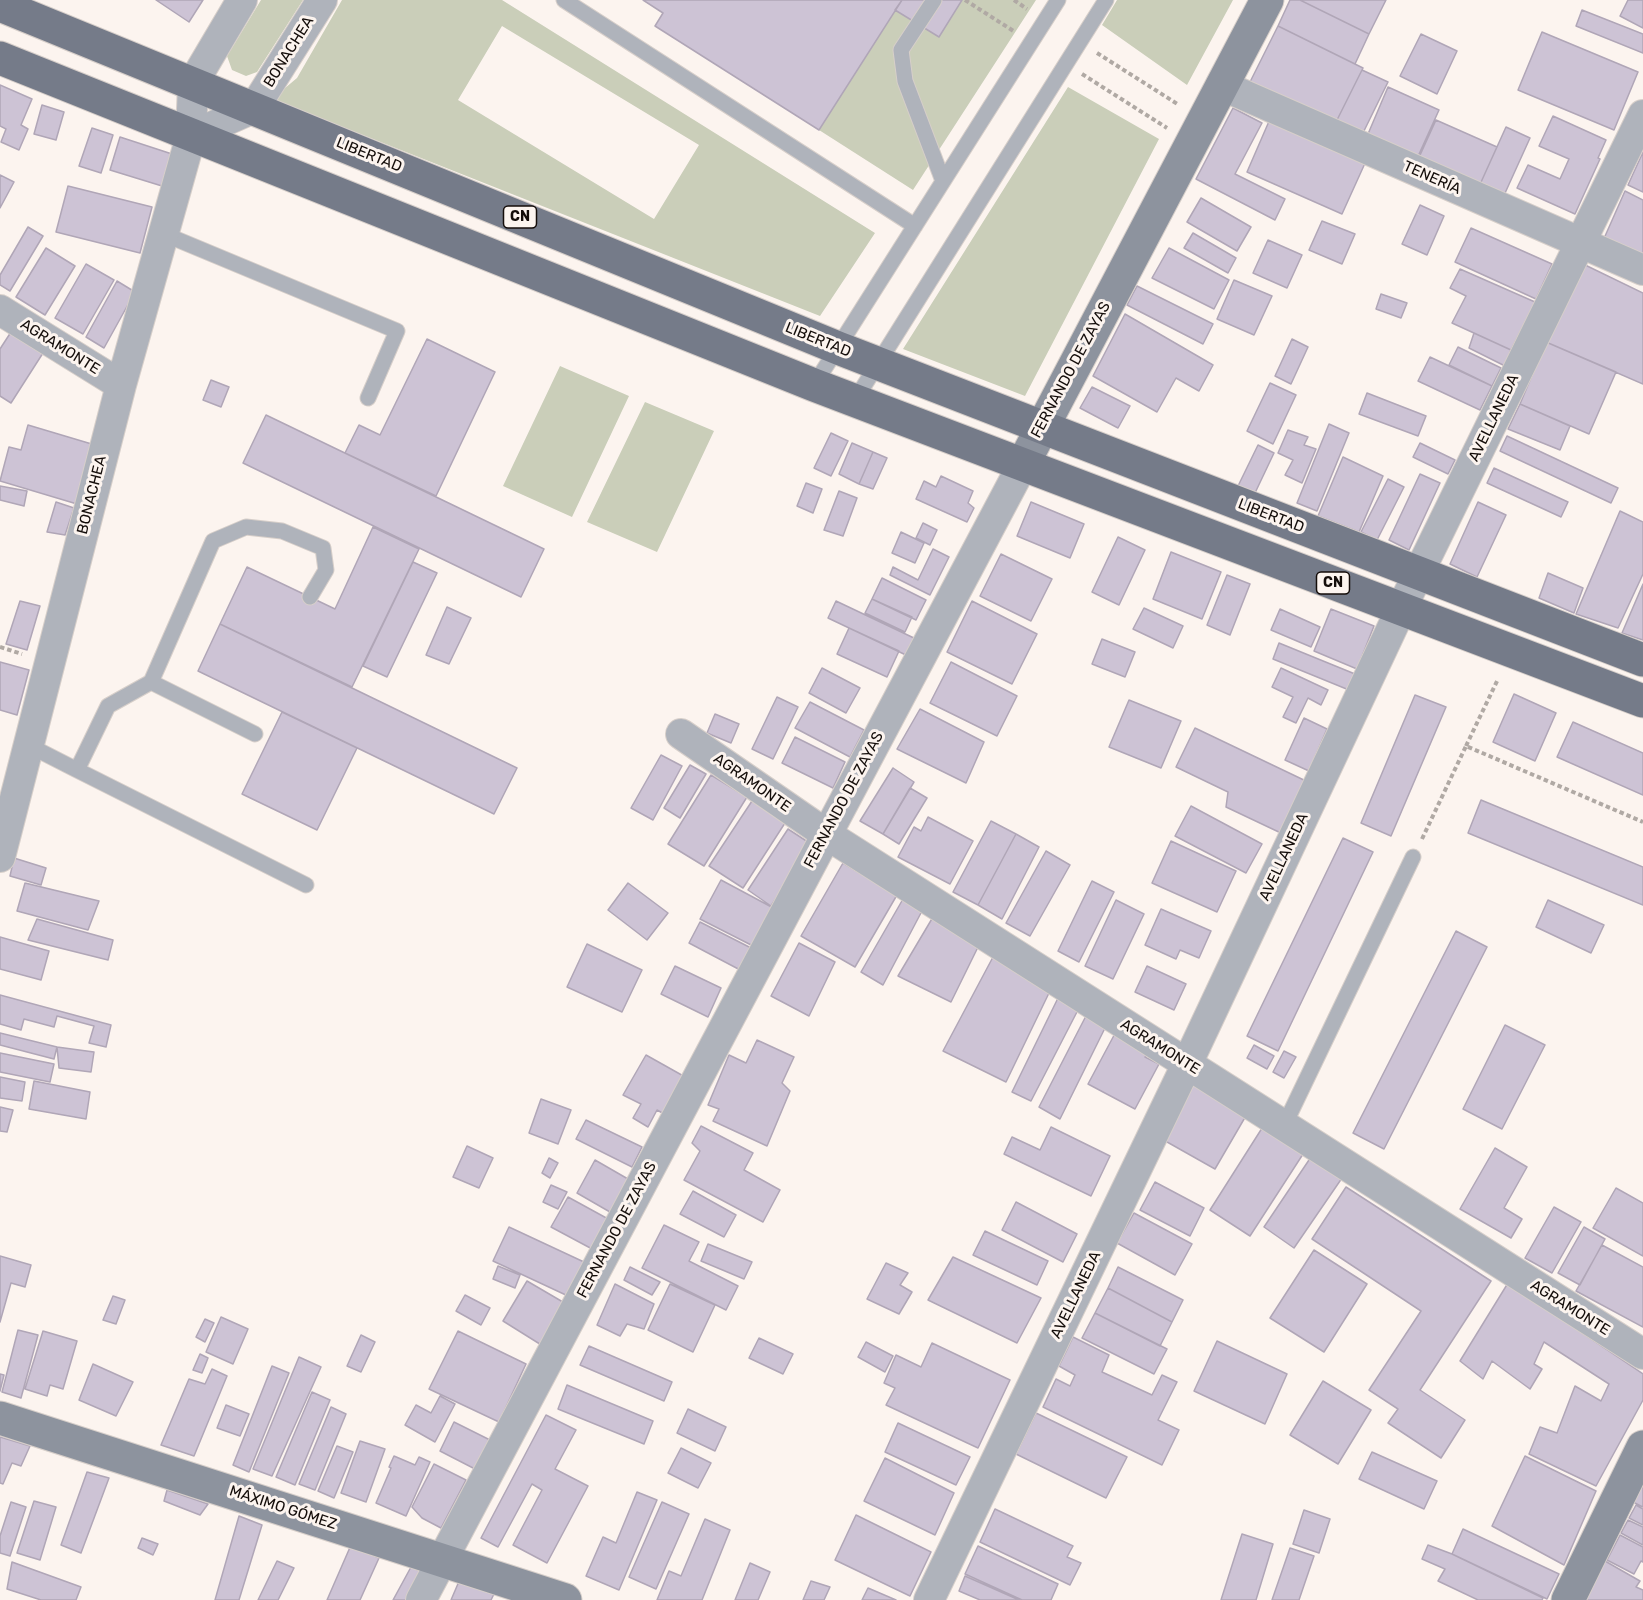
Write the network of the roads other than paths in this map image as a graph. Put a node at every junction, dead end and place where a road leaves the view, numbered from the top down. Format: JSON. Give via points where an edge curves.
{"nodes":[{"id":1,"x":242,"y":0,"type":"edge"},
{"id":2,"x":322,"y":0,"type":"edge"},
{"id":3,"x":564,"y":0,"type":"edge"},
{"id":4,"x":934,"y":0,"type":"edge"},
{"id":5,"x":1058,"y":0,"type":"edge"},
{"id":6,"x":1106,"y":0,"type":"edge"},
{"id":7,"x":1267,"y":0,"type":"edge"},
{"id":8,"x":0,"y":5,"type":"edge"},
{"id":9,"x":0,"y":58,"type":"edge"},
{"id":10,"x":193,"y":83,"type":"junction"},
{"id":11,"x":1221,"y":85,"type":"junction"},
{"id":12,"x":254,"y":108,"type":"junction"},
{"id":13,"x":1643,"y":115,"type":"edge"},
{"id":14,"x":191,"y":136,"type":"junction"},
{"id":15,"x":943,"y":181,"type":"junction"},
{"id":16,"x":915,"y":226,"type":"junction"},
{"id":17,"x":164,"y":234,"type":"junction"},
{"id":18,"x":1580,"y":243,"type":"junction"},
{"id":19,"x":1643,"y":270,"type":"edge"},
{"id":20,"x":0,"y":310,"type":"edge"},
{"id":21,"x":838,"y":348,"type":"junction"},
{"id":22,"x":878,"y":363,"type":"junction"},
{"id":23,"x":121,"y":385,"type":"junction"},
{"id":24,"x":814,"y":385,"type":"junction"},
{"id":25,"x":368,"y":398,"type":"dead end"},
{"id":26,"x":855,"y":400,"type":"junction"},
{"id":27,"x":1041,"y":427,"type":"junction"},
{"id":28,"x":1023,"y":464,"type":"junction"},
{"id":29,"x":1419,"y":573,"type":"junction"},
{"id":30,"x":310,"y":597,"type":"dead end"},
{"id":31,"x":1401,"y":609,"type":"junction"},
{"id":32,"x":1643,"y":660,"type":"edge"},
{"id":33,"x":151,"y":682,"type":"junction"},
{"id":34,"x":1643,"y":701,"type":"edge"},
{"id":35,"x":255,"y":734,"type":"dead end"},
{"id":36,"x":681,"y":734,"type":"dead end"},
{"id":37,"x":28,"y":745,"type":"junction"},
{"id":38,"x":77,"y":770,"type":"junction"},
{"id":39,"x":826,"y":834,"type":"junction"},
{"id":40,"x":0,"y":857,"type":"edge"},
{"id":41,"x":1413,"y":857,"type":"road end"},
{"id":42,"x":306,"y":885,"type":"dead end"},
{"id":43,"x":1187,"y":1064,"type":"junction"},
{"id":44,"x":1284,"y":1126,"type":"junction"},
{"id":45,"x":1643,"y":1354,"type":"edge"},
{"id":46,"x":0,"y":1418,"type":"edge"},
{"id":47,"x":1643,"y":1447,"type":"edge"},
{"id":48,"x":442,"y":1560,"type":"junction"},
{"id":49,"x":421,"y":1600,"type":"edge"},
{"id":50,"x":565,"y":1600,"type":"edge"},
{"id":51,"x":929,"y":1600,"type":"edge"},
{"id":52,"x":1568,"y":1600,"type":"edge"}],
"edges":[{"from":1,"to":10,"type":"street","name":"BONACHEA"},
{"from":2,"to":12,"type":"street","name":"BONACHEA"},
{"from":3,"to":16,"type":"lane"},
{"from":4,"to":15,"type":"lane","via":[[902,50],[905,81]]},
{"from":5,"to":15,"type":"lane"},
{"from":6,"to":22,"type":"lane"},
{"from":7,"to":11,"type":"street","name":"FERNANDO DE ZAYAS"},
{"from":8,"to":10,"type":"main road","name":"LIBERTAD","number":"CN"},
{"from":9,"to":14,"type":"main road","number":"CN"},
{"from":10,"to":12,"type":"main road","name":"LIBERTAD","number":"CN"},
{"from":10,"to":14,"type":"street","name":"BONACHEA"},
{"from":11,"to":18,"type":"street","name":"TENERÍA"},
{"from":11,"to":27,"type":"street","name":"FERNANDO DE ZAYAS"},
{"from":12,"to":14,"type":"street"},
{"from":12,"to":21,"type":"main road","name":"LIBERTAD","number":"CN"},
{"from":13,"to":18,"type":"street","name":"AVELLANEDA"},
{"from":14,"to":17,"type":"street","name":"BONACHEA"},
{"from":14,"to":24,"type":"main road","number":"CN"},
{"from":15,"to":16,"type":"lane"},
{"from":16,"to":21,"type":"lane"},
{"from":17,"to":23,"type":"street","name":"BONACHEA"},
{"from":17,"to":25,"type":"lane","via":[[397,331]]},
{"from":18,"to":19,"type":"street","name":"TENERÍA"},
{"from":18,"to":29,"type":"street","name":"AVELLANEDA"},
{"from":20,"to":23,"type":"street","name":"AGRAMONTE"},
{"from":21,"to":22,"type":"main road","name":"LIBERTAD","number":"CN"},
{"from":21,"to":24,"type":"lane"},
{"from":22,"to":26,"type":"lane"},
{"from":22,"to":27,"type":"main road","name":"LIBERTAD","number":"CN"},
{"from":23,"to":37,"type":"street","name":"BONACHEA"},
{"from":24,"to":26,"type":"main road","number":"CN"},
{"from":26,"to":28,"type":"main road","number":"CN"},
{"from":27,"to":28,"type":"street","name":"FERNANDO DE ZAYAS"},
{"from":27,"to":29,"type":"main road","name":"LIBERTAD","number":"CN"},
{"from":28,"to":31,"type":"main road","number":"CN"},
{"from":28,"to":39,"type":"street","name":"FERNANDO DE ZAYAS"},
{"from":29,"to":31,"type":"street","name":"AVELLANEDA"},
{"from":29,"to":32,"type":"main road","name":"LIBERTAD","number":"CN"},
{"from":30,"to":33,"type":"lane","via":[[326,570],[323,548],[282,531],[246,527],[213,541]]},
{"from":31,"to":34,"type":"main road","number":"CN"},
{"from":31,"to":43,"type":"street","name":"AVELLANEDA"},
{"from":33,"to":35,"type":"lane"},
{"from":33,"to":38,"type":"lane","via":[[108,706]]},
{"from":36,"to":39,"type":"street","name":"AGRAMONTE"},
{"from":37,"to":38,"type":"lane"},
{"from":37,"to":40,"type":"street","name":"BONACHEA"},
{"from":38,"to":42,"type":"lane"},
{"from":39,"to":43,"type":"street","name":"AGRAMONTE"},
{"from":39,"to":48,"type":"street","name":"FERNANDO DE ZAYAS"},
{"from":41,"to":44,"type":"lane"},
{"from":43,"to":44,"type":"street","name":"AGRAMONTE"},
{"from":43,"to":51,"type":"street","name":"AVELLANEDA"},
{"from":44,"to":45,"type":"street","name":"AGRAMONTE"},
{"from":46,"to":48,"type":"street","name":"MÁXIMO GÓMEZ"},
{"from":47,"to":52,"type":"street"},
{"from":48,"to":49,"type":"street","name":"FERNANDO DE ZAYAS"},
{"from":48,"to":50,"type":"street","name":"MÁXIMO GÓMEZ"}]}
